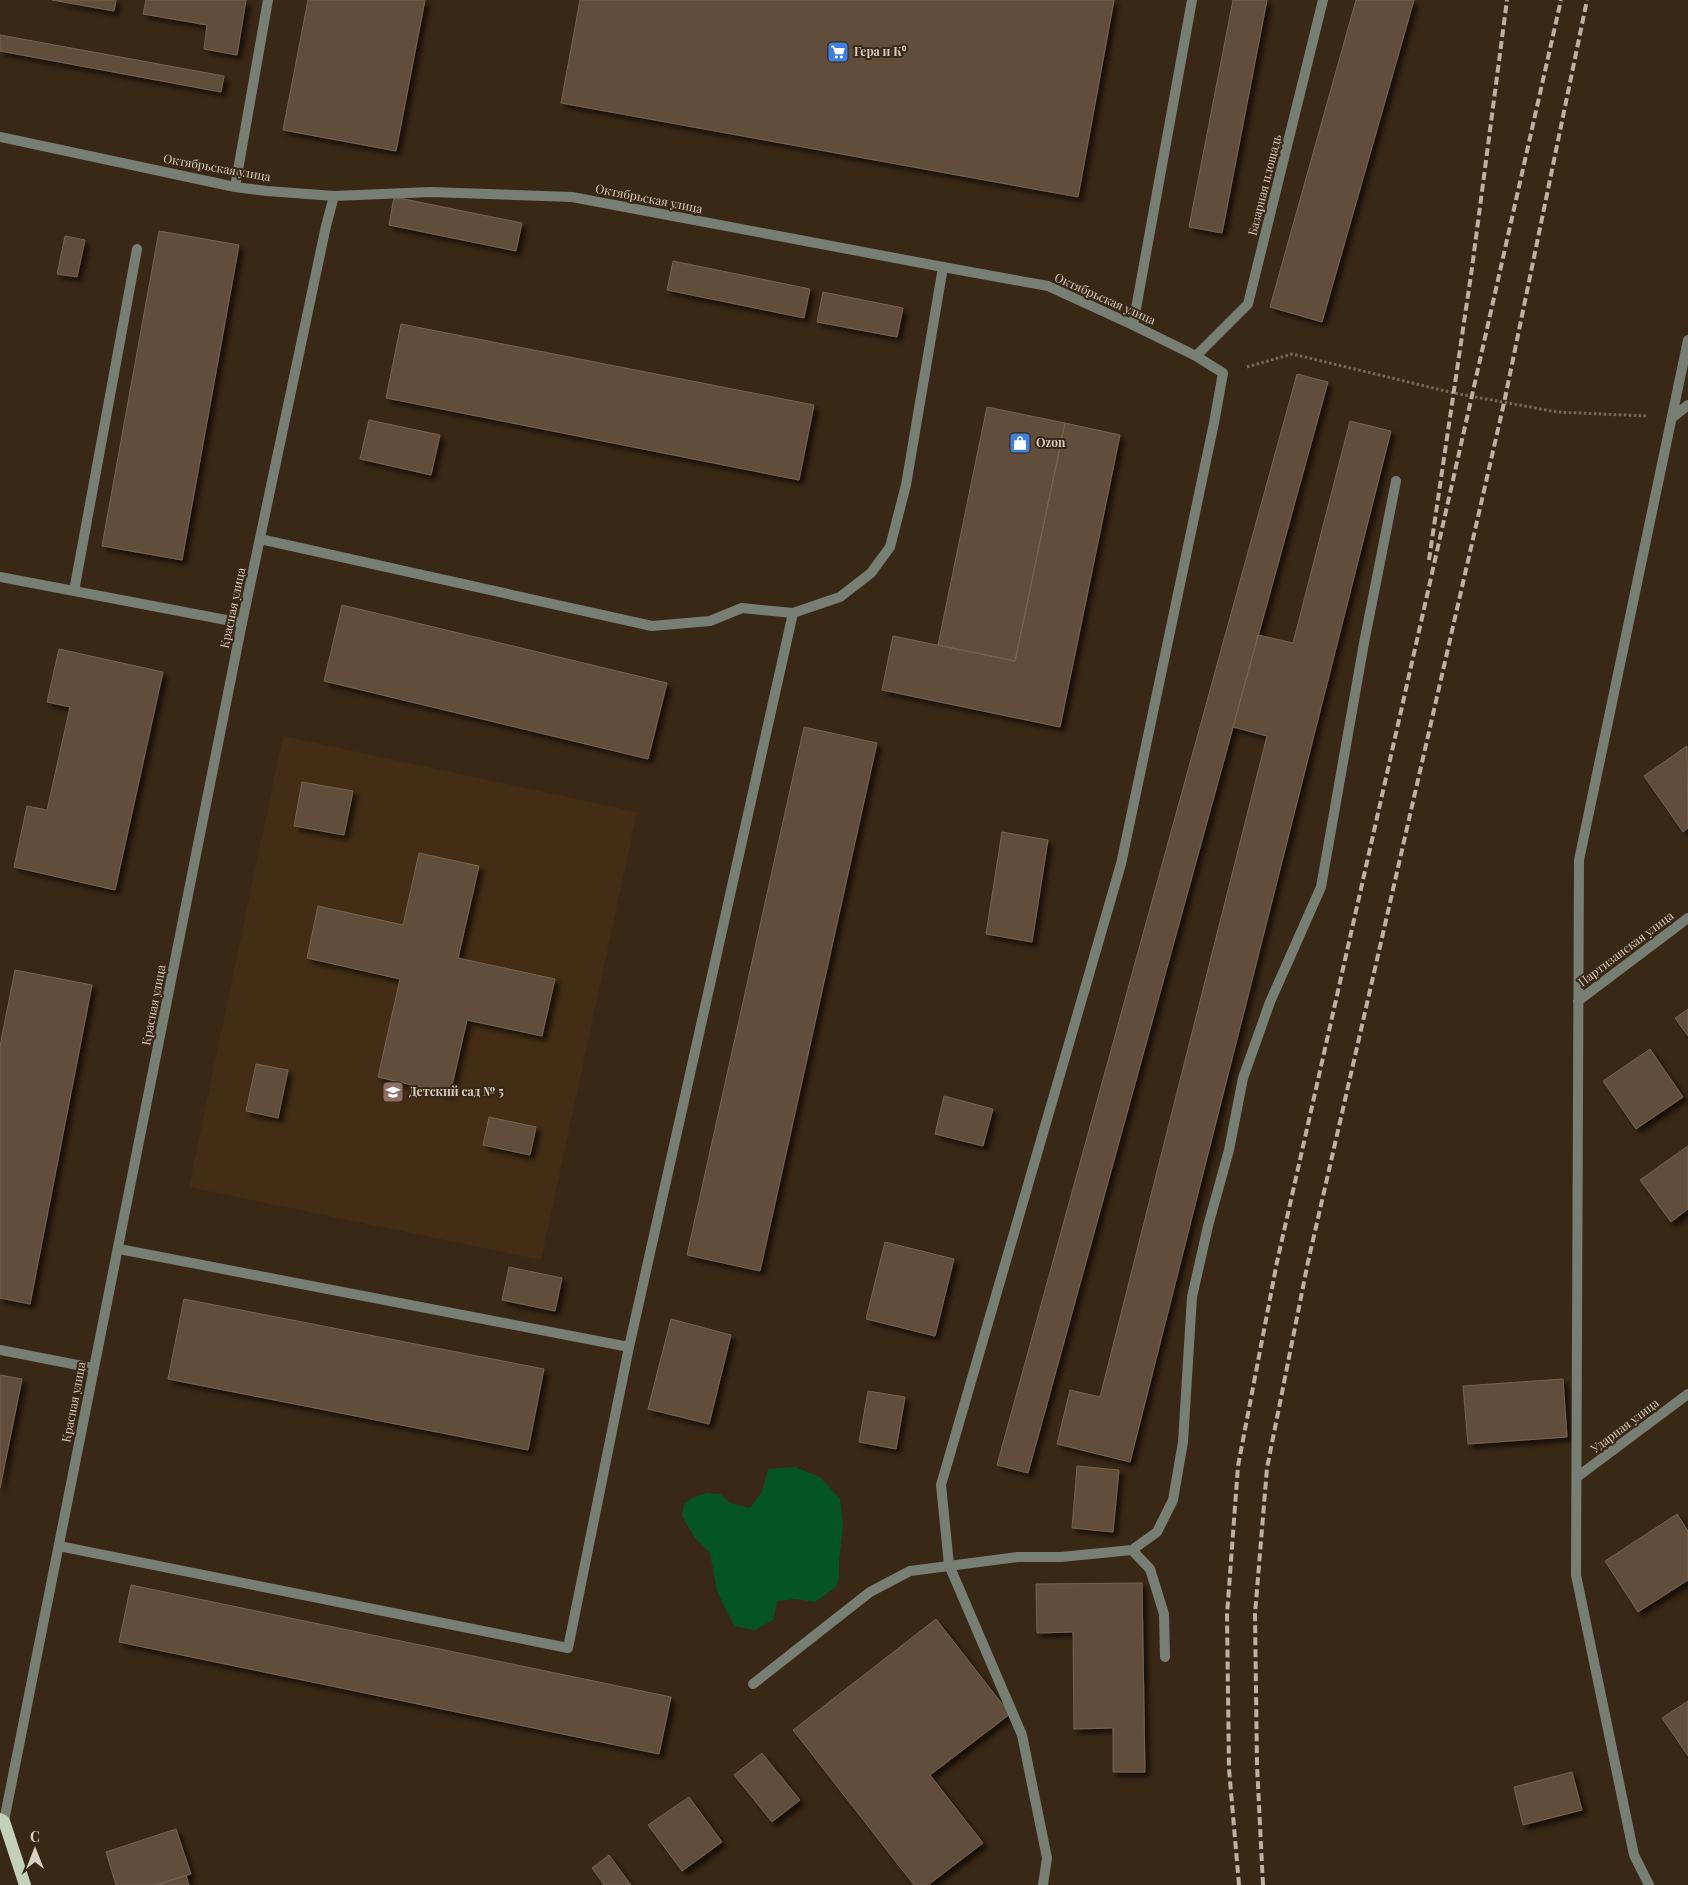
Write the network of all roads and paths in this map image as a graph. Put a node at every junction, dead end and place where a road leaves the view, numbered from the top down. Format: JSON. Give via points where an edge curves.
{"nodes":[{"id":1,"x":268,"y":0,"type":"edge"},
{"id":2,"x":1192,"y":0,"type":"edge"},
{"id":3,"x":1323,"y":0,"type":"edge"},
{"id":4,"x":0,"y":137,"type":"edge"},
{"id":5,"x":235,"y":186,"type":"junction"},
{"id":6,"x":334,"y":196,"type":"junction"},
{"id":7,"x":138,"y":249,"type":"dead end"},
{"id":8,"x":943,"y":266,"type":"junction"},
{"id":9,"x":1134,"y":325,"type":"junction"},
{"id":10,"x":1688,"y":340,"type":"edge"},
{"id":11,"x":1196,"y":356,"type":"junction"},
{"id":12,"x":1223,"y":373,"type":"junction"},
{"id":13,"x":1688,"y":405,"type":"edge"},
{"id":14,"x":1673,"y":417,"type":"junction"},
{"id":15,"x":1396,"y":481,"type":"dead end"},
{"id":16,"x":260,"y":539,"type":"junction"},
{"id":17,"x":0,"y":577,"type":"edge"},
{"id":18,"x":74,"y":591,"type":"junction"},
{"id":19,"x":793,"y":613,"type":"junction"},
{"id":20,"x":242,"y":623,"type":"junction"},
{"id":21,"x":1688,"y":918,"type":"edge"},
{"id":22,"x":1578,"y":1000,"type":"junction"},
{"id":23,"x":119,"y":1249,"type":"junction"},
{"id":24,"x":629,"y":1347,"type":"junction"},
{"id":25,"x":0,"y":1350,"type":"edge"},
{"id":26,"x":93,"y":1368,"type":"junction"},
{"id":27,"x":1688,"y":1394,"type":"edge"},
{"id":28,"x":1576,"y":1477,"type":"junction"},
{"id":29,"x":59,"y":1546,"type":"junction"},
{"id":30,"x":1132,"y":1550,"type":"junction"},
{"id":31,"x":948,"y":1565,"type":"junction"},
{"id":32,"x":1165,"y":1657,"type":"dead end"},
{"id":33,"x":753,"y":1684,"type":"dead end"},
{"id":34,"x":2,"y":1820,"type":"edge"},
{"id":35,"x":25,"y":1885,"type":"edge"},
{"id":36,"x":1043,"y":1885,"type":"edge"},
{"id":37,"x":1649,"y":1885,"type":"edge"}],
"edges":[{"from":1,"to":5,"type":"street"},
{"from":2,"to":9,"type":"street"},
{"from":3,"to":11,"type":"street","name":"Базарная площадь","via":[[1248,304]]},
{"from":4,"to":5,"type":"street","name":"Октябрьская улица"},
{"from":5,"to":6,"type":"street","name":"Октябрьская улица"},
{"from":6,"to":8,"type":"street","name":"Октябрьская улица","via":[[430,192],[572,198]]},
{"from":6,"to":16,"type":"street","name":"Красная улица"},
{"from":7,"to":18,"type":"street"},
{"from":8,"to":9,"type":"street","name":"Октябрьская улица","via":[[1048,286]]},
{"from":8,"to":19,"type":"street","via":[[906,485],[890,548],[871,573],[840,597]]},
{"from":9,"to":11,"type":"street","name":"Октябрьская улица"},
{"from":10,"to":14,"type":"street"},
{"from":11,"to":12,"type":"street","name":"Октябрьская улица"},
{"from":12,"to":14,"type":"path","via":[[1292,354],[1454,393],[1556,412]]},
{"from":12,"to":31,"type":"street","via":[[1121,864],[941,1485]]},
{"from":13,"to":14,"type":"street"},
{"from":14,"to":22,"type":"street","via":[[1579,860]]},
{"from":15,"to":30,"type":"street","via":[[1321,887],[1270,1002],[1244,1078],[1192,1297],[1183,1442],[1173,1500],[1156,1532]]},
{"from":16,"to":19,"type":"street","via":[[652,626],[710,621],[742,608]]},
{"from":16,"to":20,"type":"street","name":"Красная улица"},
{"from":17,"to":18,"type":"street"},
{"from":18,"to":20,"type":"street"},
{"from":19,"to":24,"type":"street"},
{"from":20,"to":23,"type":"street","name":"Красная улица"},
{"from":21,"to":22,"type":"street","name":"Партизанская улица"},
{"from":22,"to":28,"type":"street"},
{"from":23,"to":24,"type":"street"},
{"from":23,"to":26,"type":"street","name":"Красная улица"},
{"from":24,"to":29,"type":"street","via":[[568,1648]]},
{"from":25,"to":26,"type":"street"},
{"from":26,"to":29,"type":"street","name":"Красная улица"},
{"from":27,"to":28,"type":"street","name":"Ударная улица"},
{"from":28,"to":37,"type":"street","via":[[1576,1575],[1634,1856]]},
{"from":29,"to":34,"type":"street","name":"Красная улица"},
{"from":30,"to":31,"type":"street"},
{"from":30,"to":32,"type":"street","via":[[1150,1569],[1164,1614]]},
{"from":31,"to":33,"type":"street","via":[[910,1571],[870,1592]]},
{"from":31,"to":36,"type":"street","via":[[1022,1735],[1047,1858]]},
{"from":34,"to":35,"type":"main road"}]}
